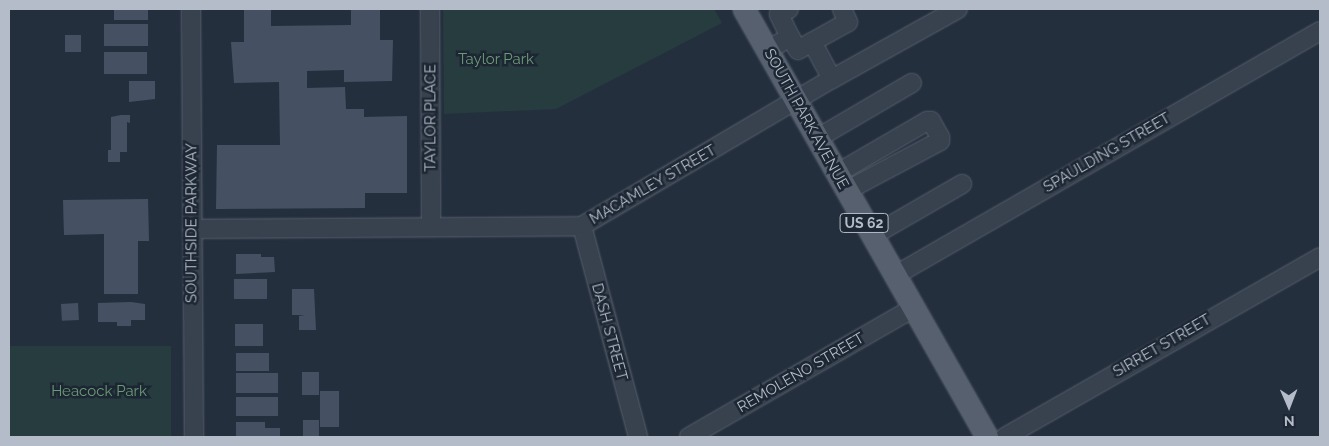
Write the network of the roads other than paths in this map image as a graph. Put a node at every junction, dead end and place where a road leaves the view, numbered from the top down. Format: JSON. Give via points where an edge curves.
{"nodes":[{"id":1,"x":191,"y":9,"type":"edge"},
{"id":2,"x":430,"y":9,"type":"edge"},
{"id":3,"x":842,"y":9,"type":"edge"},
{"id":4,"x":958,"y":9,"type":"edge"},
{"id":5,"x":784,"y":12,"type":"edge"},
{"id":6,"x":749,"y":18,"type":"edge"},
{"id":7,"x":1320,"y":31,"type":"edge"},
{"id":8,"x":790,"y":37,"type":"junction"},
{"id":9,"x":812,"y":42,"type":"junction"},
{"id":10,"x":768,"y":50,"type":"junction"},
{"id":11,"x":832,"y":80,"type":"junction"},
{"id":12,"x":912,"y":83,"type":"dead end"},
{"id":13,"x":794,"y":102,"type":"junction"},
{"id":14,"x":816,"y":139,"type":"junction"},
{"id":15,"x":841,"y":183,"type":"junction"},
{"id":16,"x":962,"y":184,"type":"dead end"},
{"id":17,"x":582,"y":226,"type":"junction"},
{"id":18,"x":432,"y":227,"type":"junction"},
{"id":19,"x":192,"y":229,"type":"junction"},
{"id":20,"x":872,"y":236,"type":"junction"},
{"id":21,"x":1320,"y":257,"type":"edge"},
{"id":22,"x":894,"y":276,"type":"junction"},
{"id":23,"x":913,"y":308,"type":"junction"},
{"id":24,"x":194,"y":437,"type":"edge"},
{"id":25,"x":638,"y":437,"type":"edge"},
{"id":26,"x":688,"y":437,"type":"edge"},
{"id":27,"x":986,"y":437,"type":"edge"},
{"id":28,"x":1005,"y":437,"type":"edge"}],
"edges":[{"from":1,"to":19,"type":"street","name":"SOUTHSIDE PARKWAY"},
{"from":2,"to":18,"type":"street","name":"TAYLOR PLACE"},
{"from":3,"to":9,"type":"street","via":[[848,22]]},
{"from":4,"to":11,"type":"street","name":"MACAMLEY STREET"},
{"from":5,"to":6,"type":"street"},
{"from":5,"to":8,"type":"street"},
{"from":6,"to":10,"type":"main road","name":"SOUTH PARK AVENUE","number":"US 62"},
{"from":7,"to":22,"type":"street","name":"SPAULDING STREET"},
{"from":8,"to":9,"type":"street","via":[[798,50]]},
{"from":8,"to":10,"type":"street"},
{"from":9,"to":11,"type":"street"},
{"from":10,"to":13,"type":"main road","name":"SOUTH PARK AVENUE","number":"US 62"},
{"from":11,"to":13,"type":"street","name":"MACAMLEY STREET"},
{"from":12,"to":14,"type":"street"},
{"from":13,"to":14,"type":"main road","name":"SOUTH PARK AVENUE","number":"US 62"},
{"from":13,"to":17,"type":"street","name":"MACAMLEY STREET"},
{"from":14,"to":15,"type":"main road","name":"SOUTH PARK AVENUE","number":"US 62"},
{"from":15,"to":15,"type":"street","via":[[940,141],[931,121],[927,121]]},
{"from":15,"to":20,"type":"main road","name":"SOUTH PARK AVENUE","number":"US 62"},
{"from":16,"to":20,"type":"street"},
{"from":17,"to":18,"type":"street","name":"MACAMLEY STREET"},
{"from":17,"to":25,"type":"street","name":"DASH STREET"},
{"from":18,"to":19,"type":"street","name":"MACAMLEY STREET"},
{"from":19,"to":24,"type":"street","name":"SOUTHSIDE PARKWAY"},
{"from":20,"to":22,"type":"main road","name":"SOUTH PARK AVENUE","number":"US 62"},
{"from":21,"to":28,"type":"street","name":"SIRRET STREET"},
{"from":22,"to":23,"type":"main road","name":"SOUTH PARK AVENUE","number":"US 62"},
{"from":23,"to":26,"type":"street","name":"REMOLENO STREET"},
{"from":23,"to":27,"type":"main road","name":"SOUTH PARK AVENUE","number":"US 62"}]}
